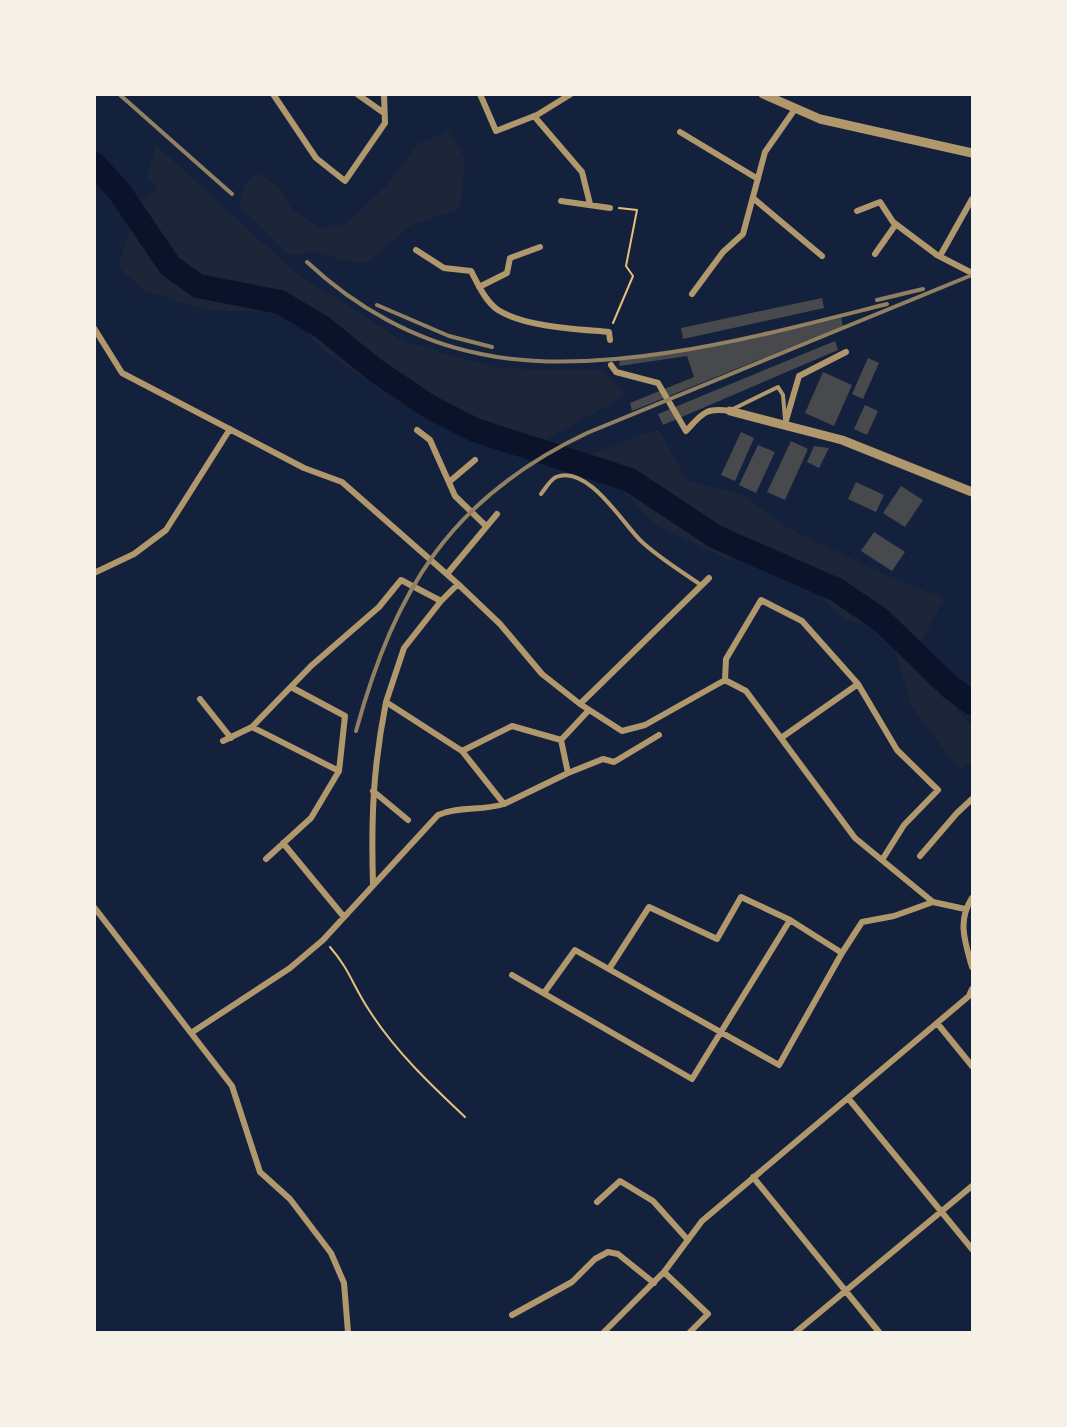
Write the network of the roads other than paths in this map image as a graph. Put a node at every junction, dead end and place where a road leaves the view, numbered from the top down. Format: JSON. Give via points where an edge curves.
{"nodes":[{"id":1,"x":273,"y":94,"type":"edge"},
{"id":2,"x":357,"y":94,"type":"edge"},
{"id":3,"x":384,"y":94,"type":"edge"},
{"id":4,"x":480,"y":94,"type":"edge"},
{"id":5,"x":571,"y":94,"type":"edge"},
{"id":6,"x":763,"y":94,"type":"edge"},
{"id":7,"x":795,"y":109,"type":"junction"},
{"id":8,"x":384,"y":113,"type":"junction"},
{"id":9,"x":534,"y":116,"type":"junction"},
{"id":10,"x":680,"y":132,"type":"dead end"},
{"id":11,"x":972,"y":153,"type":"edge"},
{"id":12,"x":758,"y":179,"type":"junction"},
{"id":13,"x":753,"y":198,"type":"junction"},
{"id":14,"x":972,"y":199,"type":"edge"},
{"id":15,"x":561,"y":201,"type":"dead end"},
{"id":16,"x":590,"y":204,"type":"junction"},
{"id":17,"x":610,"y":208,"type":"road end"},
{"id":18,"x":857,"y":211,"type":"dead end"},
{"id":19,"x":896,"y":224,"type":"junction"},
{"id":20,"x":540,"y":247,"type":"dead end"},
{"id":21,"x":416,"y":250,"type":"dead end"},
{"id":22,"x":875,"y":254,"type":"dead end"},
{"id":23,"x":822,"y":256,"type":"dead end"},
{"id":24,"x":940,"y":256,"type":"junction"},
{"id":25,"x":972,"y":273,"type":"edge"},
{"id":26,"x":479,"y":287,"type":"junction"},
{"id":27,"x":692,"y":294,"type":"dead end"},
{"id":28,"x":94,"y":328,"type":"edge"},
{"id":29,"x":610,"y":340,"type":"dead end"},
{"id":30,"x":846,"y":352,"type":"dead end"},
{"id":31,"x":611,"y":365,"type":"dead end"},
{"id":32,"x":730,"y":411,"type":"junction"},
{"id":33,"x":785,"y":424,"type":"junction"},
{"id":34,"x":230,"y":429,"type":"junction"},
{"id":35,"x":417,"y":430,"type":"dead end"},
{"id":36,"x":475,"y":460,"type":"dead end"},
{"id":37,"x":449,"y":482,"type":"junction"},
{"id":38,"x":972,"y":492,"type":"edge"},
{"id":39,"x":541,"y":494,"type":"dead end"},
{"id":40,"x":497,"y":514,"type":"dead end"},
{"id":41,"x":486,"y":526,"type":"junction"},
{"id":42,"x":94,"y":573,"type":"edge"},
{"id":43,"x":447,"y":574,"type":"junction"},
{"id":44,"x":709,"y":578,"type":"dead end"},
{"id":45,"x":458,"y":584,"type":"junction"},
{"id":46,"x":702,"y":586,"type":"junction"},
{"id":47,"x":441,"y":601,"type":"junction"},
{"id":48,"x":725,"y":680,"type":"junction"},
{"id":49,"x":858,"y":684,"type":"junction"},
{"id":50,"x":291,"y":687,"type":"junction"},
{"id":51,"x":200,"y":699,"type":"dead end"},
{"id":52,"x":386,"y":702,"type":"junction"},
{"id":53,"x":580,"y":704,"type":"junction"},
{"id":54,"x":589,"y":710,"type":"junction"},
{"id":55,"x":252,"y":727,"type":"junction"},
{"id":56,"x":659,"y":735,"type":"dead end"},
{"id":57,"x":231,"y":738,"type":"junction"},
{"id":58,"x":782,"y":738,"type":"junction"},
{"id":59,"x":561,"y":740,"type":"junction"},
{"id":60,"x":224,"y":741,"type":"dead end"},
{"id":61,"x":462,"y":751,"type":"junction"},
{"id":62,"x":339,"y":771,"type":"junction"},
{"id":63,"x":568,"y":773,"type":"junction"},
{"id":64,"x":373,"y":791,"type":"junction"},
{"id":65,"x":972,"y":799,"type":"edge"},
{"id":66,"x":504,"y":804,"type":"junction"},
{"id":67,"x":408,"y":820,"type":"dead end"},
{"id":68,"x":283,"y":843,"type":"junction"},
{"id":69,"x":920,"y":856,"type":"dead end"},
{"id":70,"x":266,"y":858,"type":"dead end"},
{"id":71,"x":882,"y":860,"type":"junction"},
{"id":72,"x":373,"y":886,"type":"junction"},
{"id":73,"x":972,"y":898,"type":"edge"},
{"id":74,"x":933,"y":902,"type":"junction"},
{"id":75,"x":94,"y":907,"type":"edge"},
{"id":76,"x":965,"y":909,"type":"junction"},
{"id":77,"x":344,"y":917,"type":"junction"},
{"id":78,"x":790,"y":920,"type":"junction"},
{"id":79,"x":842,"y":953,"type":"junction"},
{"id":80,"x":972,"y":967,"type":"edge"},
{"id":81,"x":609,"y":969,"type":"junction"},
{"id":82,"x":512,"y":975,"type":"dead end"},
{"id":83,"x":972,"y":989,"type":"edge"},
{"id":84,"x":544,"y":993,"type":"junction"},
{"id":85,"x":938,"y":1023,"type":"junction"},
{"id":86,"x":721,"y":1032,"type":"junction"},
{"id":87,"x":191,"y":1033,"type":"junction"},
{"id":88,"x":972,"y":1066,"type":"edge"},
{"id":89,"x":848,"y":1098,"type":"junction"},
{"id":90,"x":753,"y":1177,"type":"junction"},
{"id":91,"x":972,"y":1186,"type":"edge"},
{"id":92,"x":597,"y":1202,"type":"dead end"},
{"id":93,"x":942,"y":1211,"type":"junction"},
{"id":94,"x":688,"y":1240,"type":"junction"},
{"id":95,"x":972,"y":1249,"type":"edge"},
{"id":96,"x":664,"y":1272,"type":"junction"},
{"id":97,"x":654,"y":1283,"type":"junction"},
{"id":98,"x":846,"y":1291,"type":"junction"},
{"id":99,"x":512,"y":1315,"type":"dead end"},
{"id":100,"x":348,"y":1332,"type":"edge"},
{"id":101,"x":604,"y":1332,"type":"edge"},
{"id":102,"x":690,"y":1332,"type":"edge"},
{"id":103,"x":796,"y":1332,"type":"edge"},
{"id":104,"x":879,"y":1332,"type":"edge"}],
"edges":[{"from":1,"to":8,"type":"street","via":[[316,158],[345,180],[385,123]]},
{"from":2,"to":8,"type":"street"},
{"from":3,"to":8,"type":"street"},
{"from":4,"to":9,"type":"street","via":[[496,131]]},
{"from":5,"to":9,"type":"street"},
{"from":6,"to":7,"type":"street"},
{"from":7,"to":11,"type":"street","via":[[819,119]]},
{"from":7,"to":12,"type":"street","via":[[765,152]]},
{"from":9,"to":16,"type":"street","via":[[582,172]]},
{"from":10,"to":12,"type":"street"},
{"from":12,"to":13,"type":"street"},
{"from":13,"to":23,"type":"street"},
{"from":13,"to":27,"type":"street","via":[[743,234],[723,252]]},
{"from":14,"to":24,"type":"street"},
{"from":15,"to":16,"type":"street"},
{"from":16,"to":17,"type":"street"},
{"from":18,"to":19,"type":"street","via":[[880,202]]},
{"from":19,"to":22,"type":"street"},
{"from":19,"to":24,"type":"street"},
{"from":20,"to":26,"type":"street","via":[[510,258],[507,273]]},
{"from":21,"to":26,"type":"street","via":[[444,268],[471,271]]},
{"from":24,"to":25,"type":"street"},
{"from":26,"to":29,"type":"street","via":[[498,310],[540,324],[609,332]]},
{"from":28,"to":34,"type":"street","via":[[122,373]]},
{"from":30,"to":33,"type":"street","via":[[799,376]]},
{"from":31,"to":32,"type":"street","via":[[615,372],[658,383],[686,431],[703,413],[714,408]]},
{"from":32,"to":33,"type":"street"},
{"from":32,"to":33,"type":"lane","via":[[778,387],[783,395]]},
{"from":33,"to":38,"type":"street","via":[[842,440]]},
{"from":34,"to":42,"type":"street","via":[[166,530],[134,554]]},
{"from":34,"to":43,"type":"street","via":[[304,468],[342,482]]},
{"from":35,"to":37,"type":"street","via":[[430,440]]},
{"from":36,"to":37,"type":"street"},
{"from":37,"to":41,"type":"street","via":[[455,496]]},
{"from":39,"to":46,"type":"lane","via":[[560,476],[584,482],[601,495],[643,543]]},
{"from":40,"to":41,"type":"street"},
{"from":41,"to":43,"type":"street"},
{"from":43,"to":45,"type":"street"},
{"from":44,"to":46,"type":"street"},
{"from":45,"to":47,"type":"street"},
{"from":45,"to":53,"type":"street","via":[[500,624],[542,674]]},
{"from":46,"to":53,"type":"street"},
{"from":47,"to":50,"type":"street","via":[[400,580],[379,607]]},
{"from":47,"to":52,"type":"street","via":[[404,648]]},
{"from":48,"to":49,"type":"street","via":[[726,659],[762,600],[802,621]]},
{"from":48,"to":54,"type":"street","via":[[645,725],[622,731]]},
{"from":48,"to":58,"type":"street","via":[[746,691]]},
{"from":49,"to":58,"type":"street"},
{"from":49,"to":71,"type":"street","via":[[897,750],[938,790],[904,825]]},
{"from":50,"to":55,"type":"street"},
{"from":50,"to":62,"type":"street","via":[[345,716]]},
{"from":51,"to":57,"type":"street"},
{"from":52,"to":61,"type":"street"},
{"from":52,"to":64,"type":"street"},
{"from":53,"to":54,"type":"street"},
{"from":54,"to":59,"type":"street"},
{"from":55,"to":57,"type":"street"},
{"from":55,"to":62,"type":"street"},
{"from":56,"to":63,"type":"street","via":[[614,762],[603,759]]},
{"from":57,"to":60,"type":"street"},
{"from":58,"to":71,"type":"street","via":[[855,838]]},
{"from":59,"to":61,"type":"street","via":[[512,726]]},
{"from":59,"to":63,"type":"street"},
{"from":61,"to":66,"type":"street"},
{"from":62,"to":68,"type":"street","via":[[311,818]]},
{"from":63,"to":66,"type":"street"},
{"from":64,"to":67,"type":"street"},
{"from":64,"to":72,"type":"street"},
{"from":65,"to":69,"type":"street"},
{"from":66,"to":72,"type":"street","via":[[487,809],[453,808],[438,814]]},
{"from":68,"to":70,"type":"street"},
{"from":68,"to":77,"type":"street"},
{"from":71,"to":74,"type":"street"},
{"from":72,"to":77,"type":"street"},
{"from":73,"to":76,"type":"street"},
{"from":74,"to":76,"type":"street"},
{"from":74,"to":79,"type":"street","via":[[862,922]]},
{"from":75,"to":87,"type":"street"},
{"from":76,"to":80,"type":"street","via":[[962,927]]},
{"from":77,"to":87,"type":"street","via":[[290,968]]},
{"from":78,"to":79,"type":"street"},
{"from":78,"to":81,"type":"street","via":[[741,897],[717,939],[649,907]]},
{"from":78,"to":86,"type":"street"},
{"from":79,"to":86,"type":"street","via":[[779,1065]]},
{"from":81,"to":84,"type":"street","via":[[575,950]]},
{"from":81,"to":86,"type":"street"},
{"from":82,"to":84,"type":"street"},
{"from":83,"to":85,"type":"street"},
{"from":84,"to":86,"type":"street","via":[[692,1079]]},
{"from":85,"to":88,"type":"street"},
{"from":85,"to":89,"type":"street"},
{"from":87,"to":100,"type":"street","via":[[232,1086],[260,1172],[290,1199],[331,1253],[344,1283]]},
{"from":89,"to":90,"type":"street"},
{"from":89,"to":93,"type":"street"},
{"from":90,"to":94,"type":"street","via":[[702,1221]]},
{"from":90,"to":98,"type":"street"},
{"from":91,"to":93,"type":"street"},
{"from":92,"to":94,"type":"street","via":[[620,1181],[653,1201]]},
{"from":93,"to":95,"type":"street"},
{"from":93,"to":98,"type":"street"},
{"from":94,"to":96,"type":"street"},
{"from":96,"to":97,"type":"street"},
{"from":96,"to":102,"type":"street","via":[[708,1314]]},
{"from":97,"to":99,"type":"street","via":[[618,1254],[608,1252],[572,1282]]},
{"from":97,"to":101,"type":"street"},
{"from":98,"to":103,"type":"street"},
{"from":98,"to":104,"type":"street"}]}
